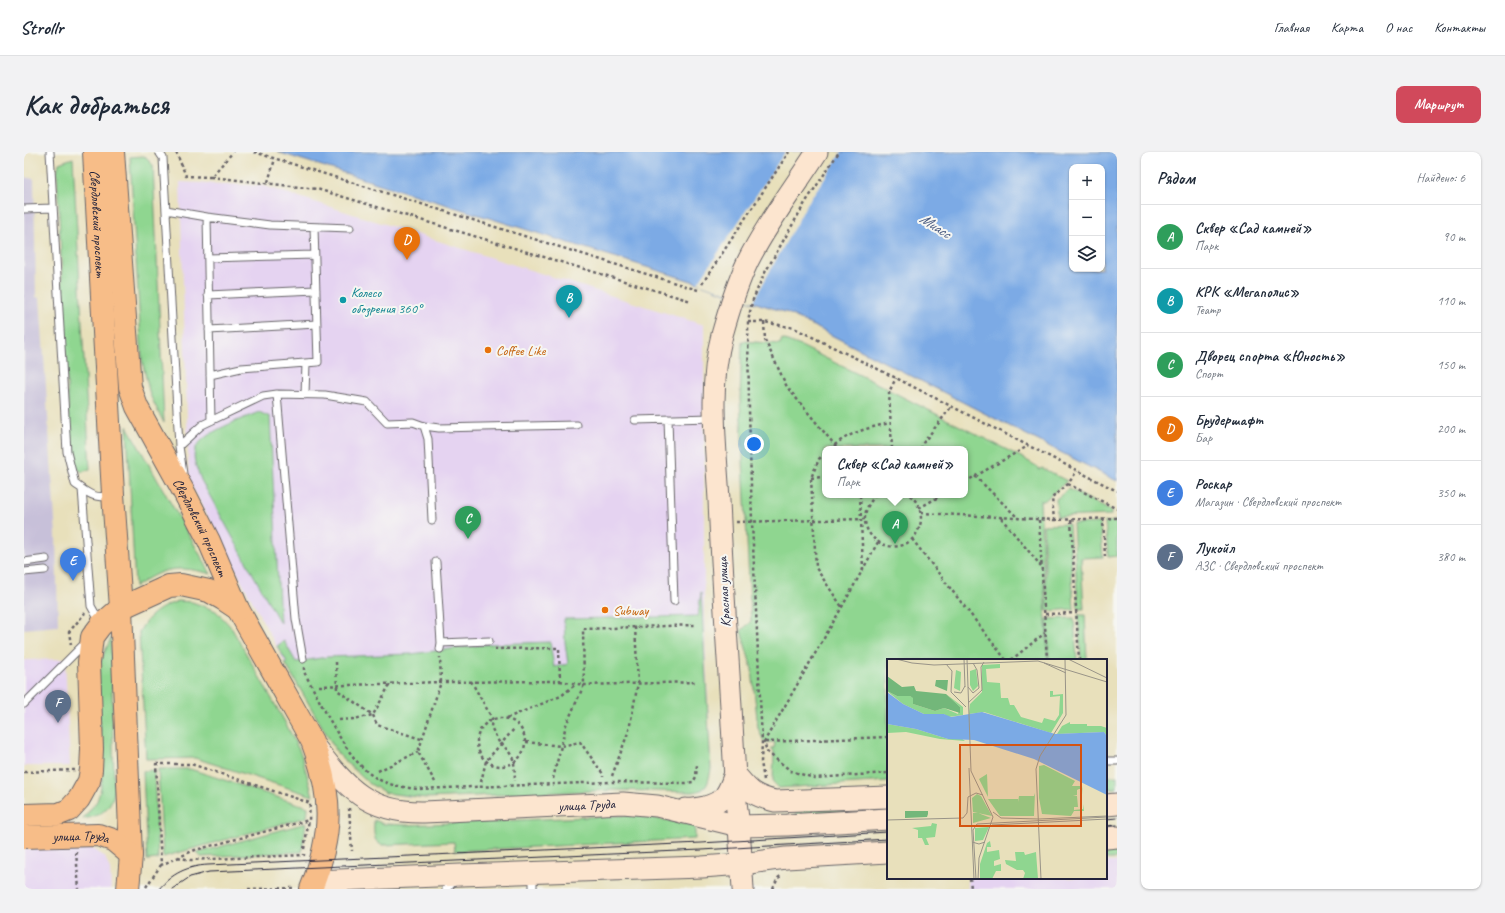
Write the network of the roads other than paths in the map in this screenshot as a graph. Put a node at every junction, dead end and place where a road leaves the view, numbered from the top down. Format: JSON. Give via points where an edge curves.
{"nodes":[{"id":1,"x":50,"y":152,"type":"edge"},
{"id":2,"x":159,"y":152,"type":"edge"},
{"id":3,"x":817,"y":152,"type":"edge"},
{"id":4,"x":104,"y":162,"type":"edge"},
{"id":5,"x":53,"y":208,"type":"junction"},
{"id":6,"x":24,"y":209,"type":"edge"},
{"id":7,"x":166,"y":210,"type":"junction"},
{"id":8,"x":207,"y":217,"type":"junction"},
{"id":9,"x":314,"y":226,"type":"junction"},
{"id":10,"x":350,"y":228,"type":"dead end"},
{"id":11,"x":314,"y":255,"type":"junction"},
{"id":12,"x":208,"y":258,"type":"junction"},
{"id":13,"x":316,"y":290,"type":"junction"},
{"id":14,"x":208,"y":295,"type":"junction"},
{"id":15,"x":317,"y":324,"type":"junction"},
{"id":16,"x":209,"y":330,"type":"junction"},
{"id":17,"x":306,"y":363,"type":"junction"},
{"id":18,"x":210,"y":376,"type":"junction"},
{"id":19,"x":277,"y":394,"type":"junction"},
{"id":20,"x":305,"y":394,"type":"junction"},
{"id":21,"x":715,"y":418,"type":"junction"},
{"id":22,"x":668,"y":419,"type":"junction"},
{"id":23,"x":635,"y":420,"type":"dead end"},
{"id":24,"x":211,"y":421,"type":"junction"},
{"id":25,"x":577,"y":425,"type":"dead end"},
{"id":26,"x":424,"y":426,"type":"junction"},
{"id":27,"x":179,"y":446,"type":"junction"},
{"id":28,"x":82,"y":489,"type":"junction"},
{"id":29,"x":113,"y":494,"type":"junction"},
{"id":30,"x":185,"y":494,"type":"junction"},
{"id":31,"x":432,"y":520,"type":"dead end"},
{"id":32,"x":46,"y":559,"type":"dead end"},
{"id":33,"x":24,"y":562,"type":"edge"},
{"id":34,"x":436,"y":562,"type":"dead end"},
{"id":35,"x":45,"y":570,"type":"dead end"},
{"id":36,"x":24,"y":572,"type":"edge"},
{"id":37,"x":674,"y":601,"type":"dead end"},
{"id":38,"x":121,"y":608,"type":"junction"},
{"id":39,"x":238,"y":609,"type":"junction"},
{"id":40,"x":95,"y":623,"type":"junction"},
{"id":41,"x":489,"y":641,"type":"dead end"},
{"id":42,"x":303,"y":659,"type":"road end"},
{"id":43,"x":24,"y":704,"type":"edge"},
{"id":44,"x":312,"y":741,"type":"junction"},
{"id":45,"x":1117,"y":761,"type":"edge"},
{"id":46,"x":1107,"y":762,"type":"edge"},
{"id":47,"x":735,"y":774,"type":"junction"},
{"id":48,"x":887,"y":796,"type":"edge"},
{"id":49,"x":1117,"y":804,"type":"edge"},
{"id":50,"x":1107,"y":805,"type":"edge"},
{"id":51,"x":656,"y":806,"type":"junction"},
{"id":52,"x":24,"y":815,"type":"edge"},
{"id":53,"x":887,"y":819,"type":"edge"},
{"id":54,"x":739,"y":826,"type":"junction"},
{"id":55,"x":24,"y":837,"type":"edge"},
{"id":56,"x":1117,"y":837,"type":"edge"},
{"id":57,"x":1107,"y":838,"type":"edge"},
{"id":58,"x":887,"y":852,"type":"edge"},
{"id":59,"x":131,"y":855,"type":"junction"},
{"id":60,"x":742,"y":864,"type":"junction"},
{"id":61,"x":461,"y":875,"type":"junction"},
{"id":62,"x":533,"y":881,"type":"edge"},
{"id":63,"x":306,"y":886,"type":"edge"},
{"id":64,"x":128,"y":889,"type":"edge"},
{"id":65,"x":446,"y":889,"type":"edge"},
{"id":66,"x":743,"y":889,"type":"edge"}],
"edges":[{"from":1,"to":5,"type":"lane"},
{"from":2,"to":7,"type":"lane","via":[[162,158]]},
{"from":3,"to":21,"type":"main road","name":"Красная улица","via":[[754,250],[742,276],[743,299],[722,334],[717,358],[714,384]]},
{"from":4,"to":29,"type":"main road","name":"Свердловский проспект"},
{"from":4,"to":30,"type":"main road","name":"Свердловский проспект","via":[[130,387],[137,407]]},
{"from":5,"to":6,"type":"lane"},
{"from":5,"to":28,"type":"lane","via":[[67,452],[75,484]]},
{"from":7,"to":8,"type":"lane"},
{"from":7,"to":27,"type":"lane"},
{"from":8,"to":9,"type":"lane","via":[[270,225]]},
{"from":8,"to":12,"type":"lane"},
{"from":9,"to":10,"type":"lane"},
{"from":9,"to":11,"type":"lane"},
{"from":11,"to":12,"type":"lane"},
{"from":11,"to":13,"type":"lane"},
{"from":12,"to":14,"type":"lane"},
{"from":13,"to":14,"type":"lane"},
{"from":13,"to":15,"type":"lane"},
{"from":14,"to":16,"type":"lane"},
{"from":15,"to":16,"type":"lane"},
{"from":15,"to":17,"type":"lane","via":[[318,362]]},
{"from":16,"to":18,"type":"lane"},
{"from":17,"to":18,"type":"lane","via":[[241,368]]},
{"from":17,"to":20,"type":"lane"},
{"from":18,"to":24,"type":"lane"},
{"from":19,"to":20,"type":"lane"},
{"from":19,"to":24,"type":"lane","via":[[263,396]]},
{"from":19,"to":42,"type":"lane","via":[[296,619]]},
{"from":20,"to":26,"type":"lane","via":[[367,402],[387,424],[413,422]]},
{"from":21,"to":22,"type":"lane"},
{"from":21,"to":47,"type":"main road","name":"Красная улица"},
{"from":22,"to":23,"type":"lane"},
{"from":22,"to":37,"type":"lane"},
{"from":24,"to":27,"type":"lane","via":[[202,425]]},
{"from":25,"to":26,"type":"lane","via":[[439,428]]},
{"from":26,"to":31,"type":"lane","via":[[428,438]]},
{"from":27,"to":30,"type":"lane"},
{"from":28,"to":29,"type":"lane","via":[[94,496],[104,497]]},
{"from":28,"to":40,"type":"lane"},
{"from":29,"to":38,"type":"main road","name":"Свердловский проспект"},
{"from":30,"to":39,"type":"main road","name":"Свердловский проспект","via":[[209,541]]},
{"from":32,"to":33,"type":"lane"},
{"from":34,"to":41,"type":"lane","via":[[441,646]]},
{"from":35,"to":36,"type":"lane"},
{"from":38,"to":39,"type":"main road","via":[[169,586],[181,585],[208,592]]},
{"from":38,"to":40,"type":"main road"},
{"from":38,"to":59,"type":"main road","name":"Свердловский проспект"},
{"from":39,"to":44,"type":"main road","name":"Свердловский проспект"},
{"from":40,"to":43,"type":"lane","via":[[72,656]]},
{"from":40,"to":52,"type":"main road","name":"улица Труда","via":[[89,662],[91,770],[84,791],[69,810],[58,814]]},
{"from":44,"to":51,"type":"main road","name":"улица Труда","via":[[331,768],[357,794],[386,809],[424,812],[612,803]]},
{"from":44,"to":63,"type":"main road","name":"Свердловский проспект","via":[[324,780],[328,818],[325,843]]},
{"from":45,"to":46,"type":"lane"},
{"from":47,"to":48,"type":"main road","via":[[752,793],[775,801]]},
{"from":47,"to":51,"type":"main road","via":[[726,796],[713,805],[690,809]]},
{"from":47,"to":54,"type":"main road","name":"Красная улица"},
{"from":49,"to":50,"type":"main road"},
{"from":51,"to":54,"type":"main road","name":"улица Труда"},
{"from":53,"to":54,"type":"main road","name":"улица Труда"},
{"from":54,"to":60,"type":"main road","name":"Красная улица"},
{"from":55,"to":59,"type":"main road","name":"улица Труда","via":[[98,835],[113,840]]},
{"from":56,"to":57,"type":"main road"},
{"from":58,"to":60,"type":"main road","via":[[786,858]]},
{"from":59,"to":64,"type":"main road","name":"Свердловский проспект"},
{"from":60,"to":62,"type":"main road"},
{"from":60,"to":66,"type":"main road","name":"Красная улица"},
{"from":61,"to":62,"type":"main road"},
{"from":61,"to":63,"type":"main road"},
{"from":61,"to":65,"type":"lane"}]}
